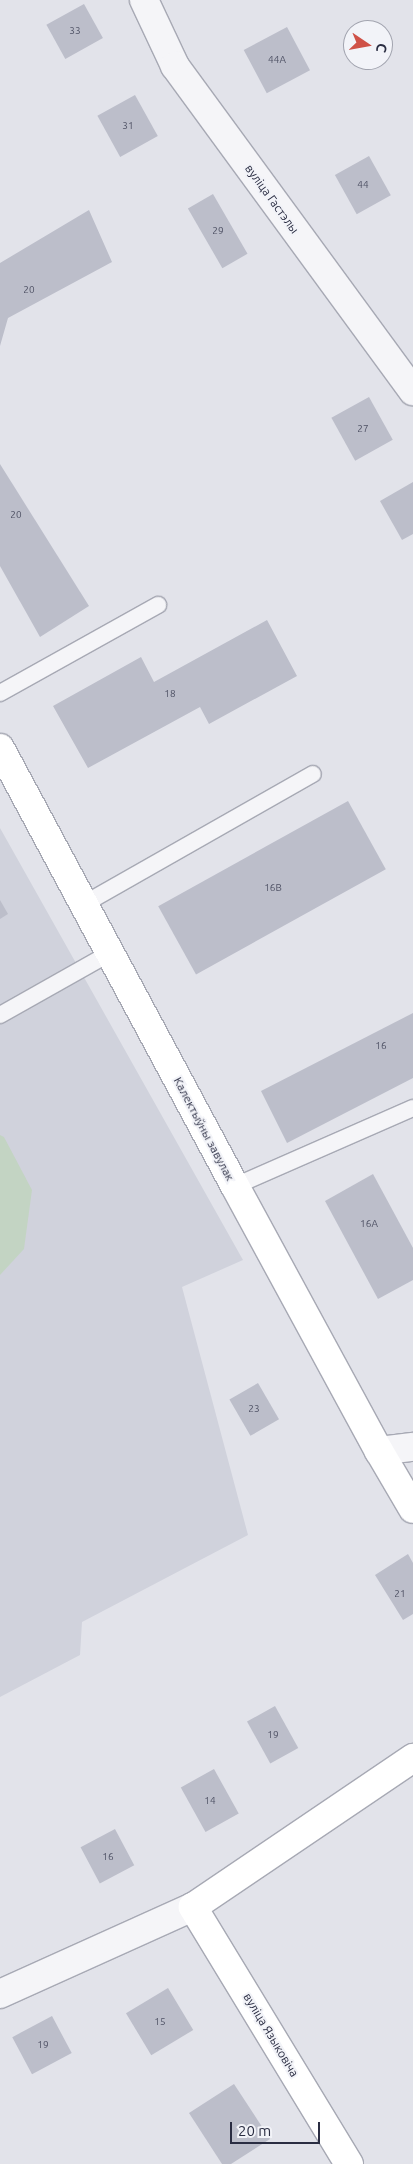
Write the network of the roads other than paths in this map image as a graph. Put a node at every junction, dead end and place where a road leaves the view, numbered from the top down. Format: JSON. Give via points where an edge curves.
{"nodes":[{"id":1,"x":144,"y":0,"type":"edge"},
{"id":2,"x":413,"y":391,"type":"edge"},
{"id":3,"x":158,"y":605,"type":"dead end"},
{"id":4,"x":0,"y":693,"type":"edge"},
{"id":5,"x":0,"y":748,"type":"edge"},
{"id":6,"x":313,"y":774,"type":"dead end"},
{"id":7,"x":84,"y":904,"type":"junction"},
{"id":8,"x":110,"y":953,"type":"junction"},
{"id":9,"x":0,"y":1015,"type":"edge"},
{"id":10,"x":413,"y":1108,"type":"edge"},
{"id":11,"x":235,"y":1186,"type":"junction"},
{"id":12,"x":413,"y":1447,"type":"edge"},
{"id":13,"x":379,"y":1451,"type":"junction"},
{"id":14,"x":413,"y":1509,"type":"edge"},
{"id":15,"x":413,"y":1758,"type":"edge"},
{"id":16,"x":193,"y":1907,"type":"junction"},
{"id":17,"x":0,"y":1994,"type":"edge"},
{"id":18,"x":348,"y":2164,"type":"edge"}],
"edges":[{"from":1,"to":2,"type":"street","name":"вуліца Гастэлы","via":[[175,66]]},
{"from":3,"to":4,"type":"lane"},
{"from":5,"to":7,"type":"street","name":"Калектыўны завулак"},
{"from":6,"to":7,"type":"lane"},
{"from":7,"to":8,"type":"street","name":"Калектыўны завулак"},
{"from":8,"to":9,"type":"lane"},
{"from":8,"to":11,"type":"street","name":"Калектыўны завулак"},
{"from":10,"to":11,"type":"lane"},
{"from":11,"to":13,"type":"street","name":"Калектыўны завулак"},
{"from":12,"to":13,"type":"street"},
{"from":13,"to":14,"type":"street","name":"Калектыўны завулак"},
{"from":15,"to":16,"type":"street"},
{"from":16,"to":17,"type":"street"},
{"from":16,"to":18,"type":"street","name":"вуліца Языковіча"}]}
